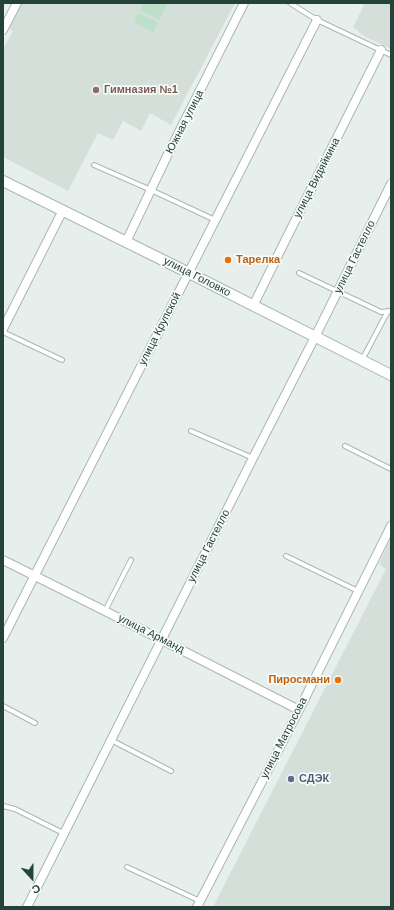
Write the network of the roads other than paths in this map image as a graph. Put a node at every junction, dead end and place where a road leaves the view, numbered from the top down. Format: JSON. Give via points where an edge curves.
{"nodes":[{"id":1,"x":16,"y":3,"type":"edge"},
{"id":2,"x":244,"y":3,"type":"edge"},
{"id":3,"x":290,"y":3,"type":"edge"},
{"id":4,"x":317,"y":20,"type":"junction"},
{"id":5,"x":4,"y":27,"type":"edge"},
{"id":6,"x":381,"y":50,"type":"junction"},
{"id":7,"x":391,"y":55,"type":"edge"},
{"id":8,"x":94,"y":165,"type":"dead end"},
{"id":9,"x":3,"y":180,"type":"edge"},
{"id":10,"x":391,"y":184,"type":"edge"},
{"id":11,"x":151,"y":190,"type":"junction"},
{"id":12,"x":63,"y":210,"type":"junction"},
{"id":13,"x":216,"y":220,"type":"junction"},
{"id":14,"x":126,"y":242,"type":"junction"},
{"id":15,"x":189,"y":273,"type":"junction"},
{"id":16,"x":300,"y":273,"type":"dead end"},
{"id":17,"x":338,"y":291,"type":"junction"},
{"id":18,"x":253,"y":306,"type":"junction"},
{"id":19,"x":390,"y":311,"type":"edge"},
{"id":20,"x":3,"y":330,"type":"edge"},
{"id":21,"x":316,"y":337,"type":"junction"},
{"id":22,"x":62,"y":360,"type":"dead end"},
{"id":23,"x":362,"y":360,"type":"junction"},
{"id":24,"x":391,"y":375,"type":"edge"},
{"id":25,"x":191,"y":431,"type":"dead end"},
{"id":26,"x":345,"y":446,"type":"dead end"},
{"id":27,"x":253,"y":458,"type":"junction"},
{"id":28,"x":391,"y":469,"type":"edge"},
{"id":29,"x":391,"y":526,"type":"edge"},
{"id":30,"x":286,"y":556,"type":"dead end"},
{"id":31,"x":3,"y":560,"type":"edge"},
{"id":32,"x":131,"y":560,"type":"dead end"},
{"id":33,"x":34,"y":576,"type":"junction"},
{"id":34,"x":358,"y":591,"type":"junction"},
{"id":35,"x":105,"y":611,"type":"junction"},
{"id":36,"x":3,"y":638,"type":"edge"},
{"id":37,"x":162,"y":640,"type":"junction"},
{"id":38,"x":3,"y":706,"type":"edge"},
{"id":39,"x":299,"y":710,"type":"junction"},
{"id":40,"x":36,"y":723,"type":"dead end"},
{"id":41,"x":111,"y":740,"type":"junction"},
{"id":42,"x":171,"y":771,"type":"dead end"},
{"id":43,"x":3,"y":806,"type":"edge"},
{"id":44,"x":64,"y":833,"type":"junction"},
{"id":45,"x":127,"y":867,"type":"dead end"},
{"id":46,"x":199,"y":904,"type":"edge"},
{"id":47,"x":27,"y":907,"type":"edge"}],
"edges":[{"from":1,"to":5,"type":"street"},
{"from":2,"to":11,"type":"street","name":"Южная улица"},
{"from":3,"to":4,"type":"lane"},
{"from":4,"to":6,"type":"lane"},
{"from":4,"to":13,"type":"street","name":"улица Крупской"},
{"from":6,"to":7,"type":"lane"},
{"from":6,"to":18,"type":"street","name":"улица Видяйкина"},
{"from":8,"to":11,"type":"lane"},
{"from":9,"to":12,"type":"street","name":"улица Головко"},
{"from":10,"to":17,"type":"street","name":"улица Гастелло"},
{"from":11,"to":13,"type":"lane"},
{"from":11,"to":14,"type":"street","name":"Южная улица"},
{"from":12,"to":14,"type":"street","name":"улица Головко"},
{"from":12,"to":20,"type":"street"},
{"from":13,"to":15,"type":"street","name":"улица Крупской"},
{"from":14,"to":15,"type":"street","name":"улица Головко"},
{"from":15,"to":18,"type":"street","name":"улица Головко"},
{"from":15,"to":33,"type":"street","name":"улица Крупской"},
{"from":16,"to":17,"type":"lane"},
{"from":17,"to":19,"type":"lane","via":[[381,312]]},
{"from":17,"to":21,"type":"street","name":"улица Гастелло"},
{"from":18,"to":21,"type":"street","name":"улица Головко"},
{"from":19,"to":23,"type":"lane"},
{"from":20,"to":22,"type":"lane"},
{"from":21,"to":23,"type":"street","name":"улица Головко"},
{"from":21,"to":27,"type":"street","name":"улица Гастелло"},
{"from":23,"to":24,"type":"street","name":"улица Головко"},
{"from":25,"to":27,"type":"lane"},
{"from":26,"to":28,"type":"lane"},
{"from":27,"to":37,"type":"street","name":"улица Гастелло"},
{"from":29,"to":34,"type":"street","name":"улица Матросова"},
{"from":30,"to":34,"type":"lane"},
{"from":31,"to":33,"type":"street","name":"улица Арманд"},
{"from":32,"to":35,"type":"lane"},
{"from":33,"to":35,"type":"street","name":"улица Арманд"},
{"from":33,"to":36,"type":"street","name":"улица Крупской"},
{"from":34,"to":39,"type":"street","name":"улица Матросова"},
{"from":35,"to":37,"type":"street","name":"улица Арманд"},
{"from":37,"to":39,"type":"street","name":"улица Арманд"},
{"from":37,"to":41,"type":"street","name":"улица Гастелло"},
{"from":38,"to":40,"type":"lane"},
{"from":39,"to":46,"type":"street","name":"улица Матросова"},
{"from":41,"to":42,"type":"lane"},
{"from":41,"to":44,"type":"street","name":"улица Гастелло"},
{"from":43,"to":44,"type":"lane"},
{"from":44,"to":47,"type":"street","name":"улица Гастелло"},
{"from":45,"to":46,"type":"lane"}]}
